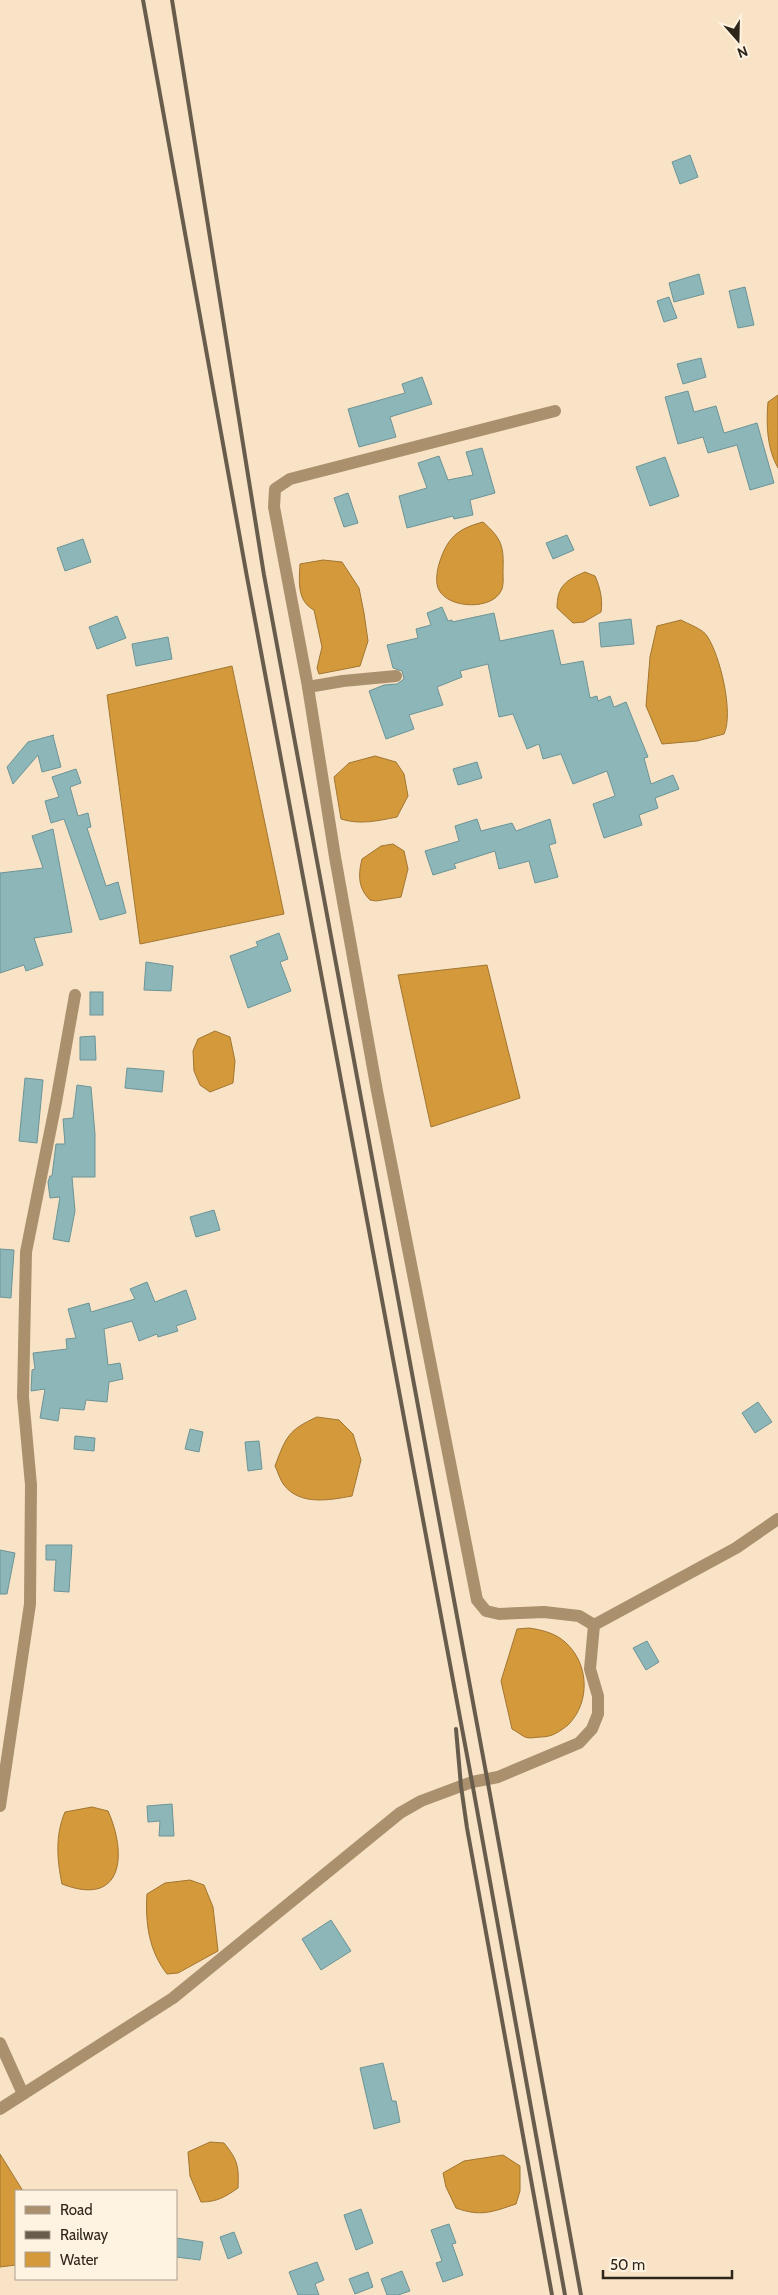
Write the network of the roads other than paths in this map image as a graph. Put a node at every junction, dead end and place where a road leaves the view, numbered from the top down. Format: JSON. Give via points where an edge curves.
{"nodes":[{"id":1,"x":555,"y":411,"type":"dead end"},
{"id":2,"x":396,"y":676,"type":"dead end"},
{"id":3,"x":308,"y":687,"type":"junction"},
{"id":4,"x":75,"y":995,"type":"dead end"},
{"id":5,"x":778,"y":1519,"type":"edge"},
{"id":6,"x":594,"y":1625,"type":"junction"},
{"id":7,"x":0,"y":1806,"type":"edge"},
{"id":8,"x":0,"y":2043,"type":"edge"},
{"id":9,"x":24,"y":2094,"type":"junction"},
{"id":10,"x":0,"y":2109,"type":"edge"}],
"edges":[{"from":1,"to":3,"type":"street","via":[[290,478],[275,489],[274,507]]},
{"from":2,"to":3,"type":"street"},
{"from":3,"to":6,"type":"street","via":[[376,1091],[477,1600],[486,1611],[499,1614],[544,1612],[579,1616]]},
{"from":4,"to":7,"type":"street","via":[[26,1252],[23,1397],[31,1485],[30,1604]]},
{"from":5,"to":6,"type":"street","via":[[736,1548]]},
{"from":6,"to":9,"type":"street","via":[[590,1669],[598,1696],[598,1714],[592,1729],[579,1742],[498,1777],[472,1782],[421,1801],[400,1813],[173,1998]]},
{"from":8,"to":9,"type":"street"},
{"from":9,"to":10,"type":"street"}]}
